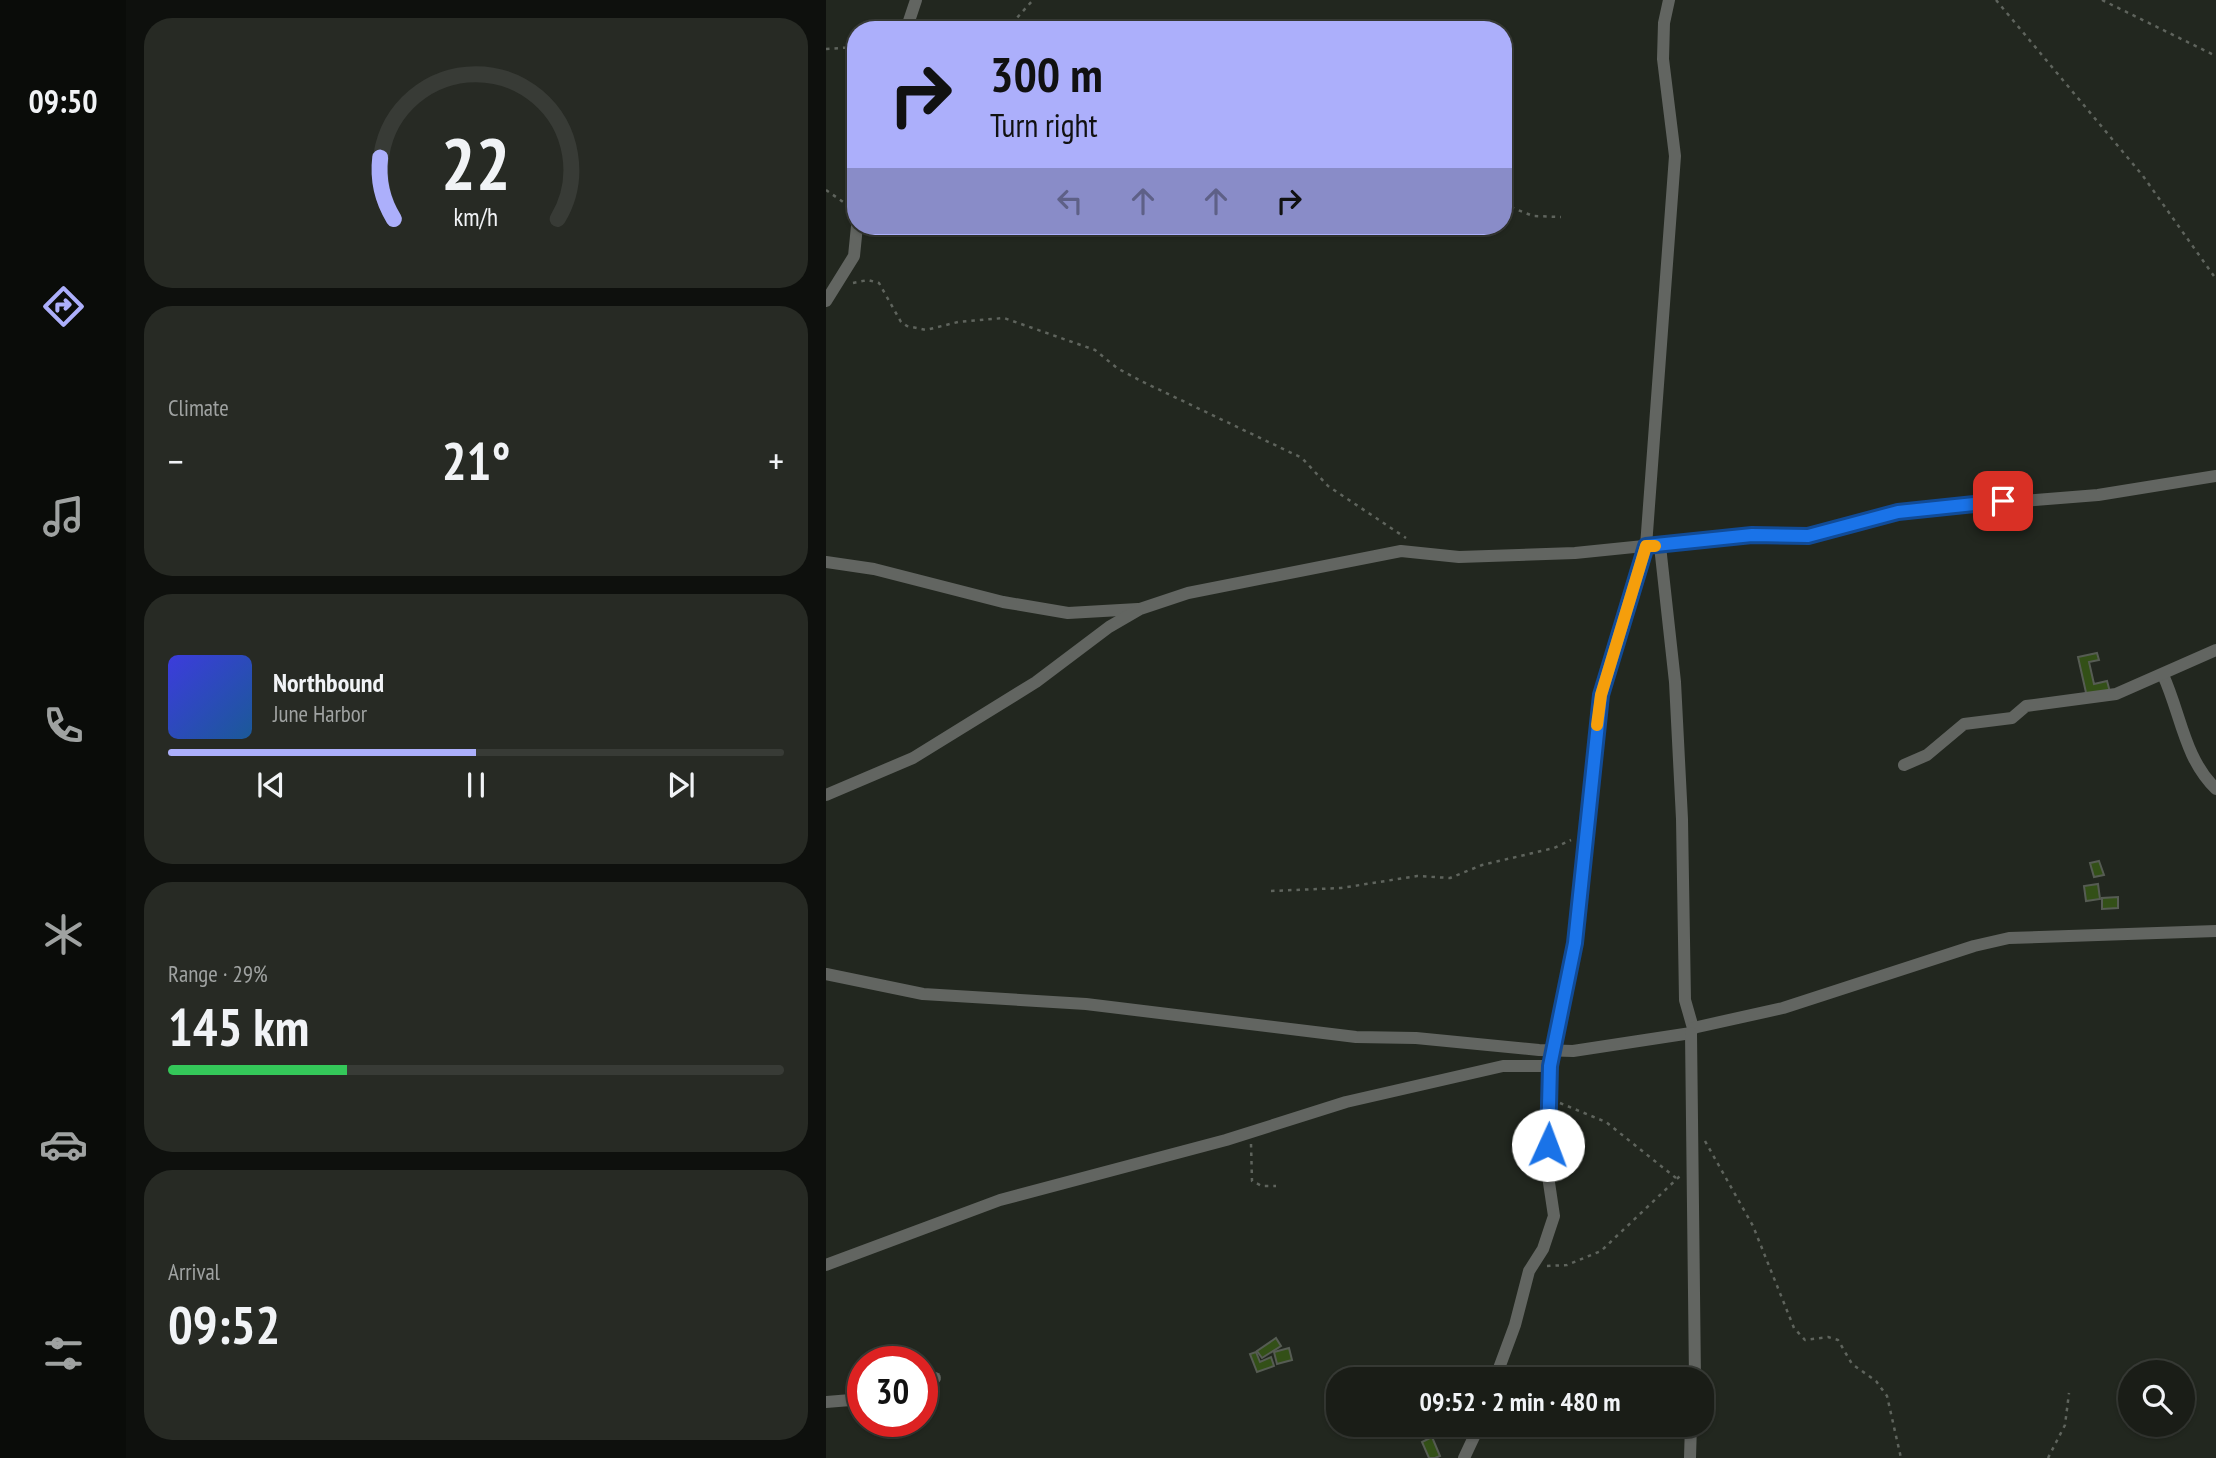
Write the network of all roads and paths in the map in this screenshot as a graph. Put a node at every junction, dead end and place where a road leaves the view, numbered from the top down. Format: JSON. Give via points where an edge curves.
{"nodes":[{"id":1,"x":916,"y":0,"type":"edge"},
{"id":2,"x":1033,"y":0,"type":"edge"},
{"id":3,"x":1669,"y":0,"type":"edge"},
{"id":4,"x":1996,"y":0,"type":"edge"},
{"id":5,"x":2102,"y":0,"type":"edge"},
{"id":6,"x":909,"y":21,"type":"edge"},
{"id":7,"x":1014,"y":21,"type":"edge"},
{"id":8,"x":847,"y":48,"type":"edge"},
{"id":9,"x":826,"y":49,"type":"edge"},
{"id":10,"x":2216,"y":56,"type":"edge"},
{"id":11,"x":826,"y":190,"type":"edge"},
{"id":12,"x":847,"y":205,"type":"edge"},
{"id":13,"x":1512,"y":208,"type":"edge"},
{"id":14,"x":1561,"y":217,"type":"dead end"},
{"id":15,"x":856,"y":235,"type":"edge"},
{"id":16,"x":2216,"y":279,"type":"edge"},
{"id":17,"x":836,"y":287,"type":"junction"},
{"id":18,"x":826,"y":301,"type":"edge"},
{"id":19,"x":2216,"y":476,"type":"edge"},
{"id":20,"x":1646,"y":546,"type":"junction"},
{"id":21,"x":1660,"y":546,"type":"junction"},
{"id":22,"x":1426,"y":554,"type":"junction"},
{"id":23,"x":826,"y":562,"type":"edge"},
{"id":24,"x":1140,"y":609,"type":"junction"},
{"id":25,"x":2216,"y":650,"type":"edge"},
{"id":26,"x":2163,"y":675,"type":"junction"},
{"id":27,"x":1904,"y":765,"type":"dead end"},
{"id":28,"x":2216,"y":789,"type":"edge"},
{"id":29,"x":826,"y":794,"type":"edge"},
{"id":30,"x":1584,"y":835,"type":"junction"},
{"id":31,"x":1271,"y":891,"type":"dead end"},
{"id":32,"x":2216,"y":932,"type":"edge"},
{"id":33,"x":826,"y":974,"type":"edge"},
{"id":34,"x":1692,"y":1030,"type":"junction"},
{"id":35,"x":1553,"y":1051,"type":"junction"},
{"id":36,"x":1550,"y":1066,"type":"junction"},
{"id":37,"x":1548,"y":1097,"type":"junction"},
{"id":38,"x":1692,"y":1120,"type":"junction"},
{"id":39,"x":1252,"y":1132,"type":"junction"},
{"id":40,"x":1691,"y":1170,"type":"junction"},
{"id":41,"x":1676,"y":1178,"type":"junction"},
{"id":42,"x":1276,"y":1186,"type":"dead end"},
{"id":43,"x":1533,"y":1264,"type":"junction"},
{"id":44,"x":826,"y":1265,"type":"edge"},
{"id":45,"x":1499,"y":1367,"type":"edge"},
{"id":46,"x":1695,"y":1367,"type":"edge"},
{"id":47,"x":2069,"y":1392,"type":"dead end"},
{"id":48,"x":847,"y":1400,"type":"edge"},
{"id":49,"x":826,"y":1402,"type":"edge"},
{"id":50,"x":1474,"y":1437,"type":"edge"},
{"id":51,"x":1691,"y":1437,"type":"edge"},
{"id":52,"x":1464,"y":1458,"type":"edge"},
{"id":53,"x":1690,"y":1458,"type":"edge"},
{"id":54,"x":1901,"y":1458,"type":"edge"},
{"id":55,"x":2048,"y":1458,"type":"edge"}],
"edges":[{"from":1,"to":6,"type":"street"},
{"from":2,"to":7,"type":"path"},
{"from":3,"to":20,"type":"street","via":[[1663,59],[1675,156]]},
{"from":4,"to":16,"type":"path","via":[[2143,176]]},
{"from":5,"to":10,"type":"path"},
{"from":8,"to":9,"type":"path"},
{"from":11,"to":12,"type":"path"},
{"from":13,"to":14,"type":"path","via":[[1533,216]]},
{"from":15,"to":17,"type":"street","via":[[853,256]]},
{"from":17,"to":18,"type":"street"},
{"from":17,"to":22,"type":"path","via":[[875,281],[901,322],[916,330],[1004,318],[1096,350],[1140,381],[1302,458],[1328,486]]},
{"from":19,"to":21,"type":"street","via":[[2098,495],[1898,512],[1808,536],[1752,535]]},
{"from":20,"to":21,"type":"street"},
{"from":20,"to":22,"type":"street","via":[[1575,553]]},
{"from":20,"to":30,"type":"street","via":[[1601,695]]},
{"from":21,"to":34,"type":"street","via":[[1675,682],[1685,1000]]},
{"from":22,"to":24,"type":"street","via":[[1373,555],[1188,593]]},
{"from":23,"to":24,"type":"street","via":[[1068,613]]},
{"from":24,"to":29,"type":"street","via":[[1036,682],[913,758]]},
{"from":25,"to":26,"type":"street"},
{"from":26,"to":27,"type":"street","via":[[2116,694],[2026,706],[2012,718],[1964,724],[1927,755]]},
{"from":26,"to":28,"type":"street","via":[[2191,754]]},
{"from":30,"to":31,"type":"path","via":[[1450,878],[1416,876],[1341,888]]},
{"from":30,"to":35,"type":"street","via":[[1575,943]]},
{"from":32,"to":34,"type":"street","via":[[2009,938],[1783,1008]]},
{"from":33,"to":35,"type":"street","via":[[934,996],[1086,1004],[1356,1037]]},
{"from":34,"to":35,"type":"street"},
{"from":34,"to":38,"type":"street"},
{"from":35,"to":36,"type":"street"},
{"from":36,"to":37,"type":"street"},
{"from":36,"to":39,"type":"street","via":[[1503,1066],[1346,1102]]},
{"from":37,"to":41,"type":"path","via":[[1606,1122]]},
{"from":37,"to":43,"type":"street","via":[[1548,1176],[1554,1216],[1543,1250]]},
{"from":38,"to":40,"type":"street"},
{"from":38,"to":54,"type":"path","via":[[1753,1226],[1794,1328],[1805,1340],[1838,1340],[1852,1364],[1882,1388]]},
{"from":39,"to":42,"type":"path","via":[[1250,1179],[1257,1185]]},
{"from":39,"to":44,"type":"street","via":[[1000,1200]]},
{"from":40,"to":41,"type":"path"},
{"from":40,"to":46,"type":"street"},
{"from":41,"to":43,"type":"path","via":[[1601,1251],[1567,1265]]},
{"from":43,"to":45,"type":"street"},
{"from":47,"to":55,"type":"path","via":[[2065,1425]]},
{"from":48,"to":49,"type":"street"},
{"from":50,"to":52,"type":"street"},
{"from":51,"to":53,"type":"street"}]}
